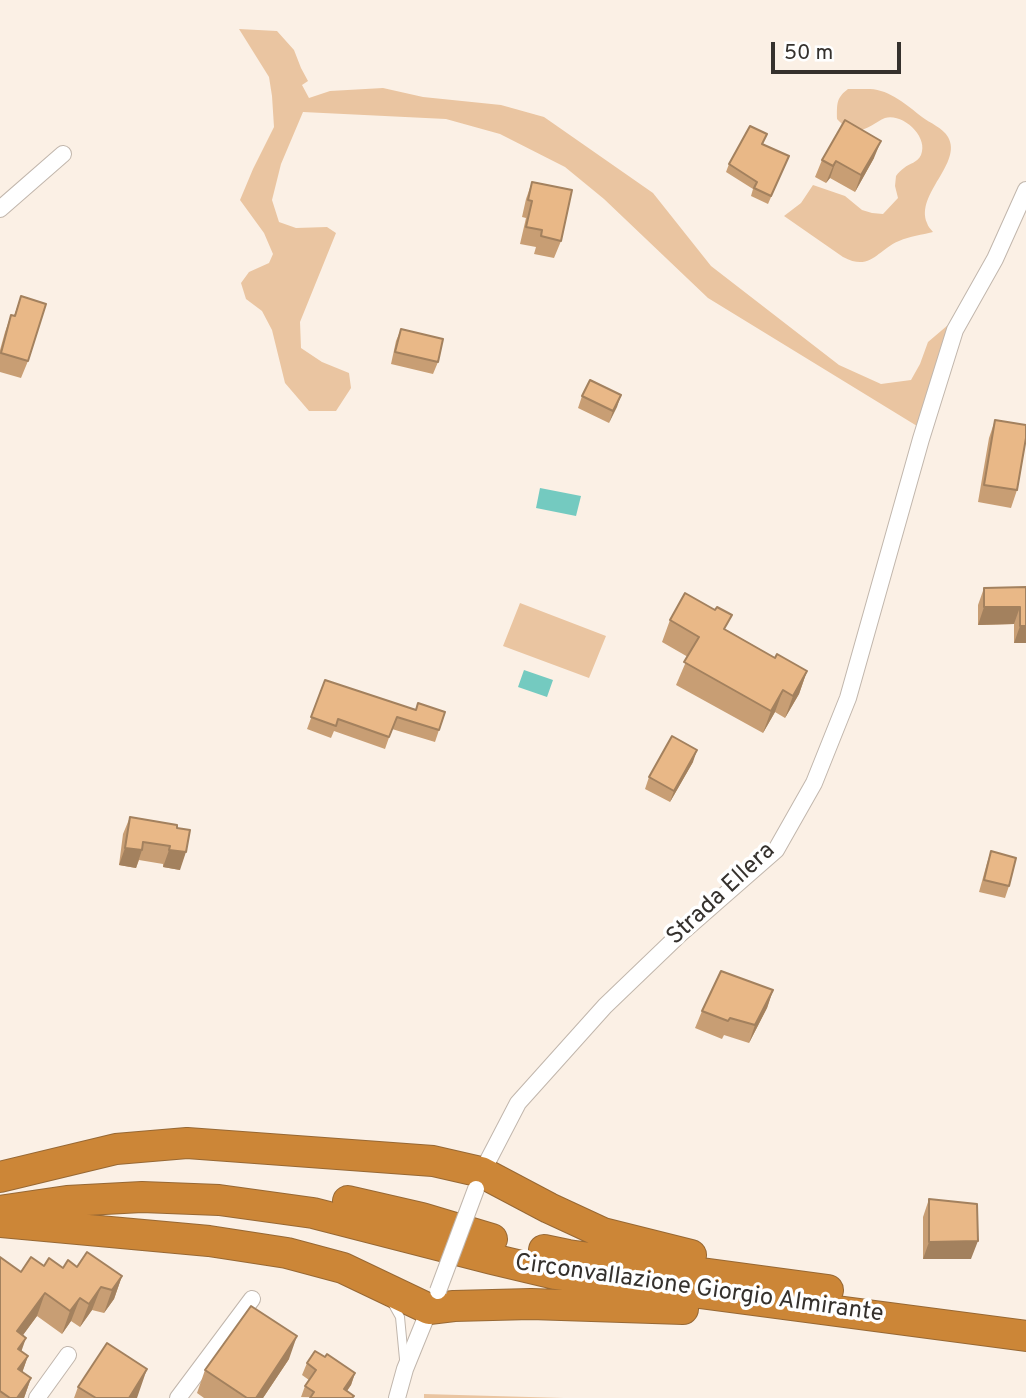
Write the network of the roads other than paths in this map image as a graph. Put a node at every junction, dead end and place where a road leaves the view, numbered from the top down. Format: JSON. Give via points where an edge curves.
{"nodes":[{"id":1,"x":63,"y":154,"type":"dead end"},
{"id":2,"x":1026,"y":190,"type":"edge"},
{"id":3,"x":0,"y":209,"type":"edge"},
{"id":4,"x":0,"y":1177,"type":"edge"},
{"id":5,"x":479,"y":1180,"type":"junction"},
{"id":6,"x":0,"y":1191,"type":"edge"},
{"id":7,"x":0,"y":1211,"type":"edge"},
{"id":8,"x":0,"y":1222,"type":"edge"},
{"id":9,"x":375,"y":1283,"type":"junction"},
{"id":10,"x":775,"y":1293,"type":"junction"},
{"id":11,"x":252,"y":1299,"type":"dead end"},
{"id":12,"x":434,"y":1300,"type":"junction"},
{"id":13,"x":1026,"y":1315,"type":"edge"},
{"id":14,"x":1026,"y":1336,"type":"edge"},
{"id":15,"x":68,"y":1355,"type":"dead end"},
{"id":16,"x":405,"y":1369,"type":"junction"},
{"id":17,"x":37,"y":1398,"type":"edge"},
{"id":18,"x":178,"y":1398,"type":"edge"},
{"id":19,"x":397,"y":1398,"type":"edge"}],
"edges":[{"from":1,"to":3,"type":"street"},
{"from":2,"to":5,"type":"street","name":"Strada Ellera","via":[[995,259],[954,330],[848,698],[814,783],[776,850],[605,1006],[519,1103]]},
{"from":4,"to":5,"type":"highway","via":[[116,1149],[187,1143],[433,1161]]},
{"from":5,"to":10,"type":"highway","via":[[603,1233],[724,1263]]},
{"from":5,"to":12,"type":"street","name":"Strada Ellera","bridge":true},
{"from":6,"to":10,"type":"highway","name":"Circonvallazione Giorgio Almirante","via":[[72,1181],[171,1177],[249,1185],[328,1196],[500,1241]]},
{"from":7,"to":10,"type":"highway","name":"Circonvallazione Giorgio Almirante","via":[[142,1197],[219,1200],[313,1213],[555,1274]]},
{"from":8,"to":9,"type":"highway","via":[[209,1241],[287,1253],[343,1268]]},
{"from":9,"to":12,"type":"highway"},
{"from":9,"to":16,"type":"lane","via":[[400,1317]]},
{"from":10,"to":12,"type":"highway","via":[[714,1310],[454,1306]]},
{"from":10,"to":13,"type":"highway","name":"Circonvallazione Giorgio Almirante"},
{"from":10,"to":14,"type":"highway","name":"Circonvallazione Giorgio Almirante"},
{"from":11,"to":18,"type":"street"},
{"from":12,"to":16,"type":"street","name":"Strada Ellera"},
{"from":15,"to":17,"type":"street"},
{"from":16,"to":19,"type":"street","name":"Strada Ellera"}]}
